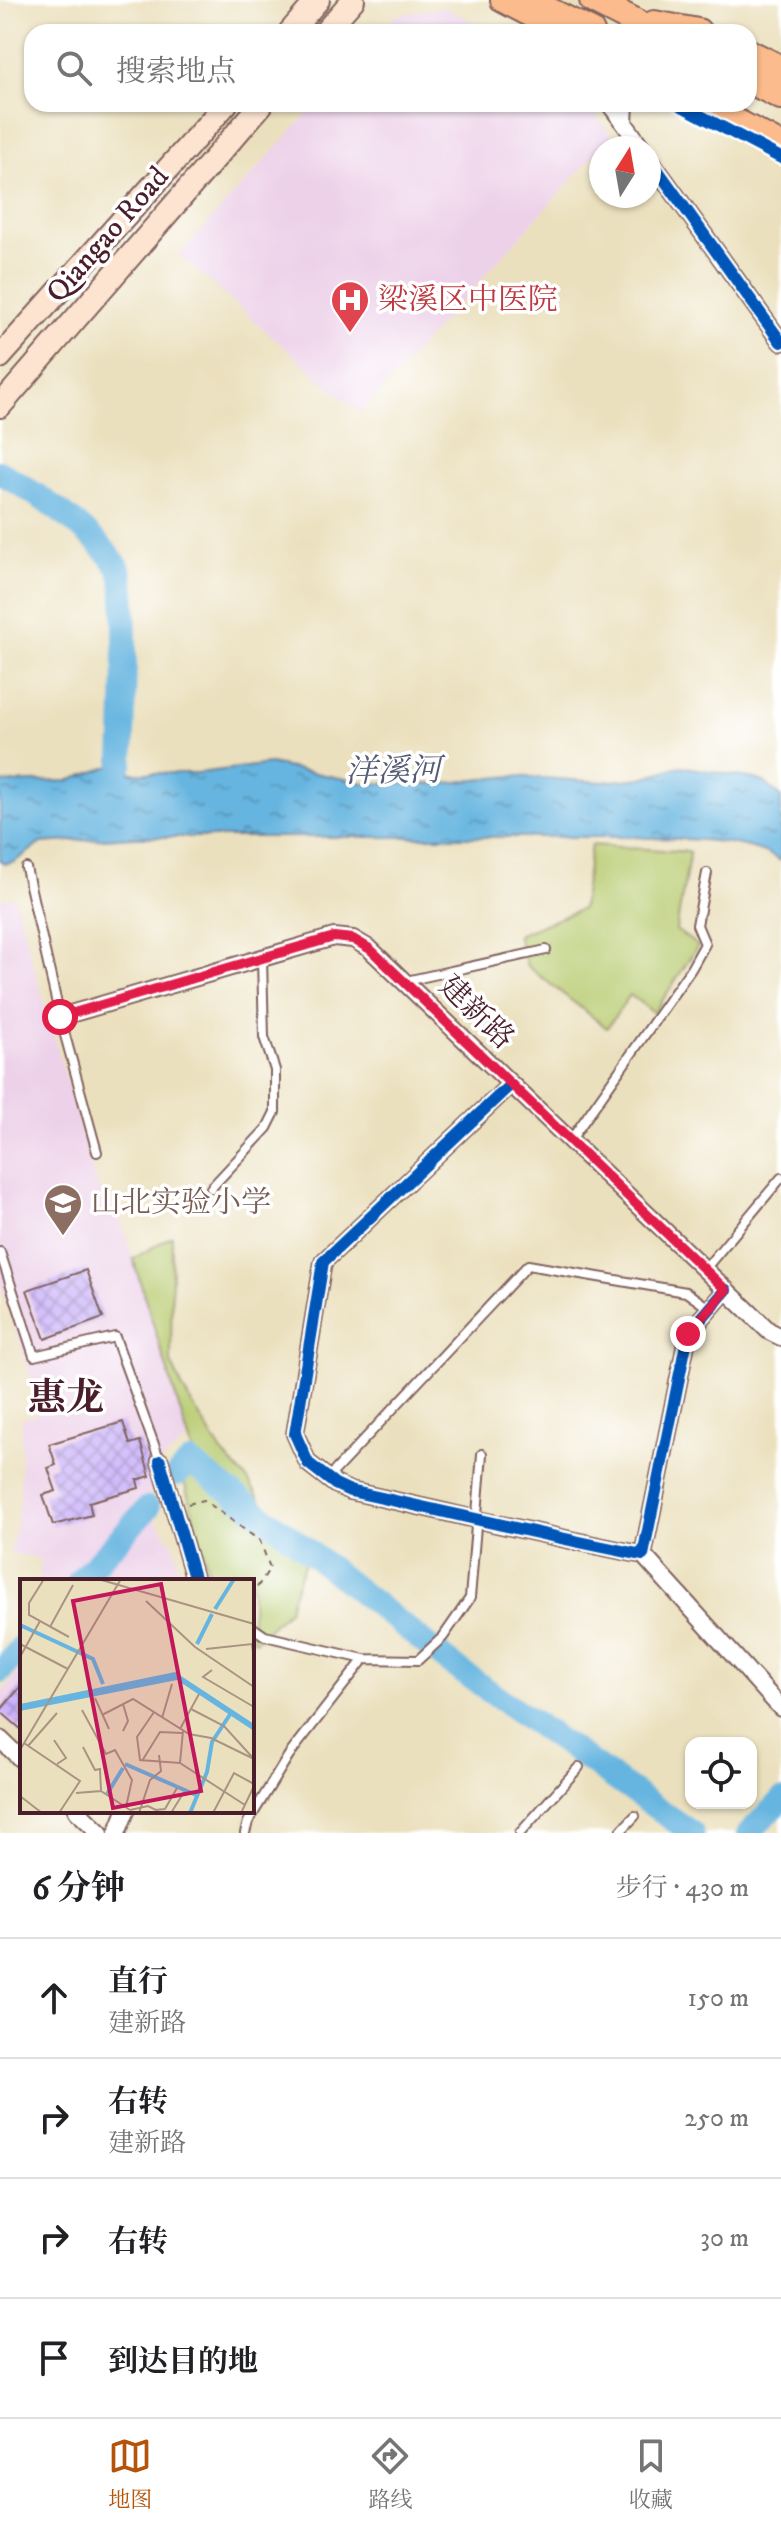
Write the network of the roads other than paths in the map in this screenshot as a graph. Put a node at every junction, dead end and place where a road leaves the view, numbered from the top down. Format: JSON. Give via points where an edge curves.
{"nodes":[{"id":1,"x":318,"y":0,"type":"edge"},
{"id":2,"x":353,"y":0,"type":"edge"},
{"id":3,"x":503,"y":0,"type":"edge"},
{"id":4,"x":527,"y":0,"type":"edge"},
{"id":5,"x":593,"y":0,"type":"edge"},
{"id":6,"x":607,"y":0,"type":"edge"},
{"id":7,"x":297,"y":24,"type":"edge"},
{"id":8,"x":332,"y":24,"type":"edge"},
{"id":9,"x":548,"y":24,"type":"edge"},
{"id":10,"x":575,"y":24,"type":"edge"},
{"id":11,"x":648,"y":24,"type":"edge"},
{"id":12,"x":650,"y":24,"type":"edge"},
{"id":13,"x":757,"y":57,"type":"edge"},
{"id":14,"x":781,"y":69,"type":"edge"},
{"id":15,"x":757,"y":77,"type":"edge"},
{"id":16,"x":757,"y":84,"type":"edge"},
{"id":17,"x":781,"y":89,"type":"edge"},
{"id":18,"x":781,"y":96,"type":"edge"},
{"id":19,"x":219,"y":112,"type":"edge"},
{"id":20,"x":255,"y":112,"type":"edge"},
{"id":21,"x":616,"y":112,"type":"edge"},
{"id":22,"x":625,"y":112,"type":"edge"},
{"id":23,"x":719,"y":112,"type":"edge"},
{"id":24,"x":751,"y":112,"type":"edge"},
{"id":25,"x":624,"y":123,"type":"junction"},
{"id":26,"x":781,"y":127,"type":"edge"},
{"id":27,"x":633,"y":136,"type":"edge"},
{"id":28,"x":781,"y":144,"type":"edge"},
{"id":29,"x":661,"y":175,"type":"edge"},
{"id":30,"x":781,"y":342,"type":"edge"},
{"id":31,"x":0,"y":357,"type":"edge"},
{"id":32,"x":0,"y":406,"type":"edge"},
{"id":33,"x":26,"y":868,"type":"dead end"},
{"id":34,"x":707,"y":873,"type":"dead end"},
{"id":35,"x":546,"y":950,"type":"dead end"},
{"id":36,"x":262,"y":959,"type":"junction"},
{"id":37,"x":404,"y":982,"type":"junction"},
{"id":38,"x":60,"y":1017,"type":"junction"},
{"id":39,"x":510,"y":1085,"type":"junction"},
{"id":40,"x":569,"y":1142,"type":"junction"},
{"id":41,"x":97,"y":1152,"type":"dead end"},
{"id":42,"x":781,"y":1178,"type":"edge"},
{"id":43,"x":211,"y":1188,"type":"dead end"},
{"id":44,"x":0,"y":1252,"type":"edge"},
{"id":45,"x":705,"y":1269,"type":"junction"},
{"id":46,"x":726,"y":1290,"type":"junction"},
{"id":47,"x":710,"y":1309,"type":"junction"},
{"id":48,"x":781,"y":1337,"type":"edge"},
{"id":49,"x":482,"y":1454,"type":"dead end"},
{"id":50,"x":160,"y":1461,"type":"joint"},
{"id":51,"x":328,"y":1478,"type":"junction"},
{"id":52,"x":476,"y":1518,"type":"junction"},
{"id":53,"x":643,"y":1555,"type":"junction"},
{"id":54,"x":194,"y":1579,"type":"edge"},
{"id":55,"x":254,"y":1628,"type":"edge"},
{"id":56,"x":364,"y":1659,"type":"junction"},
{"id":57,"x":781,"y":1708,"type":"edge"},
{"id":58,"x":0,"y":1739,"type":"edge"},
{"id":59,"x":20,"y":1758,"type":"edge"},
{"id":60,"x":579,"y":1767,"type":"dead end"},
{"id":61,"x":254,"y":1812,"type":"edge"},
{"id":62,"x":79,"y":1813,"type":"edge"},
{"id":63,"x":125,"y":1813,"type":"edge"},
{"id":64,"x":254,"y":1813,"type":"edge"},
{"id":65,"x":635,"y":1816,"type":"dead end"},
{"id":66,"x":100,"y":1833,"type":"edge"},
{"id":67,"x":117,"y":1833,"type":"edge"},
{"id":68,"x":245,"y":1833,"type":"edge"},
{"id":69,"x":520,"y":1833,"type":"edge"},
{"id":70,"x":619,"y":1833,"type":"edge"}],
"edges":[{"from":1,"to":7,"type":"main road"},
{"from":2,"to":8,"type":"main road"},
{"from":3,"to":9,"type":"main road"},
{"from":4,"to":10,"type":"highway"},
{"from":5,"to":11,"type":"highway"},
{"from":6,"to":12,"type":"main road"},
{"from":13,"to":14,"type":"highway"},
{"from":15,"to":17,"type":"main road"},
{"from":16,"to":18,"type":"highway"},
{"from":19,"to":31,"type":"main road","name":"Qiangao Road"},
{"from":20,"to":32,"type":"main road","name":"Qiangao Road"},
{"from":21,"to":25,"type":"street"},
{"from":22,"to":25,"type":"street"},
{"from":23,"to":28,"type":"highway"},
{"from":24,"to":26,"type":"highway"},
{"from":25,"to":27,"type":"street"},
{"from":29,"to":30,"type":"street"},
{"from":33,"to":38,"type":"lane"},
{"from":34,"to":40,"type":"lane","via":[[697,925],[705,944]]},
{"from":35,"to":37,"type":"lane"},
{"from":36,"to":37,"type":"street","name":"建新路","via":[[334,937],[353,939]]},
{"from":36,"to":38,"type":"street","name":"建新路"},
{"from":36,"to":43,"type":"lane","via":[[264,1037],[275,1070],[275,1112],[267,1128]]},
{"from":37,"to":39,"type":"street","name":"建新路"},
{"from":38,"to":41,"type":"lane"},
{"from":39,"to":40,"type":"street","name":"建新路"},
{"from":39,"to":51,"type":"street","via":[[323,1262],[295,1434],[308,1463]]},
{"from":40,"to":45,"type":"street","name":"建新路"},
{"from":42,"to":45,"type":"lane"},
{"from":44,"to":50,"type":"lane","via":[[34,1356],[115,1337]]},
{"from":45,"to":46,"type":"street","name":"建新路"},
{"from":46,"to":47,"type":"street"},
{"from":46,"to":48,"type":"street","name":"建新路"},
{"from":47,"to":51,"type":"lane","via":[[686,1292],[528,1265]]},
{"from":47,"to":53,"type":"street","via":[[688,1334]]},
{"from":49,"to":52,"type":"lane"},
{"from":50,"to":54,"type":"street"},
{"from":51,"to":52,"type":"street","via":[[350,1491]]},
{"from":52,"to":53,"type":"street"},
{"from":52,"to":56,"type":"lane","via":[[470,1598],[443,1637],[418,1660]]},
{"from":53,"to":57,"type":"street"},
{"from":55,"to":56,"type":"lane","via":[[265,1636]]},
{"from":56,"to":61,"type":"lane","via":[[289,1755]]},
{"from":58,"to":59,"type":"street"},
{"from":60,"to":69,"type":"lane"},
{"from":62,"to":66,"type":"street"},
{"from":63,"to":67,"type":"street"},
{"from":64,"to":68,"type":"lane"},
{"from":65,"to":70,"type":"lane"}]}
